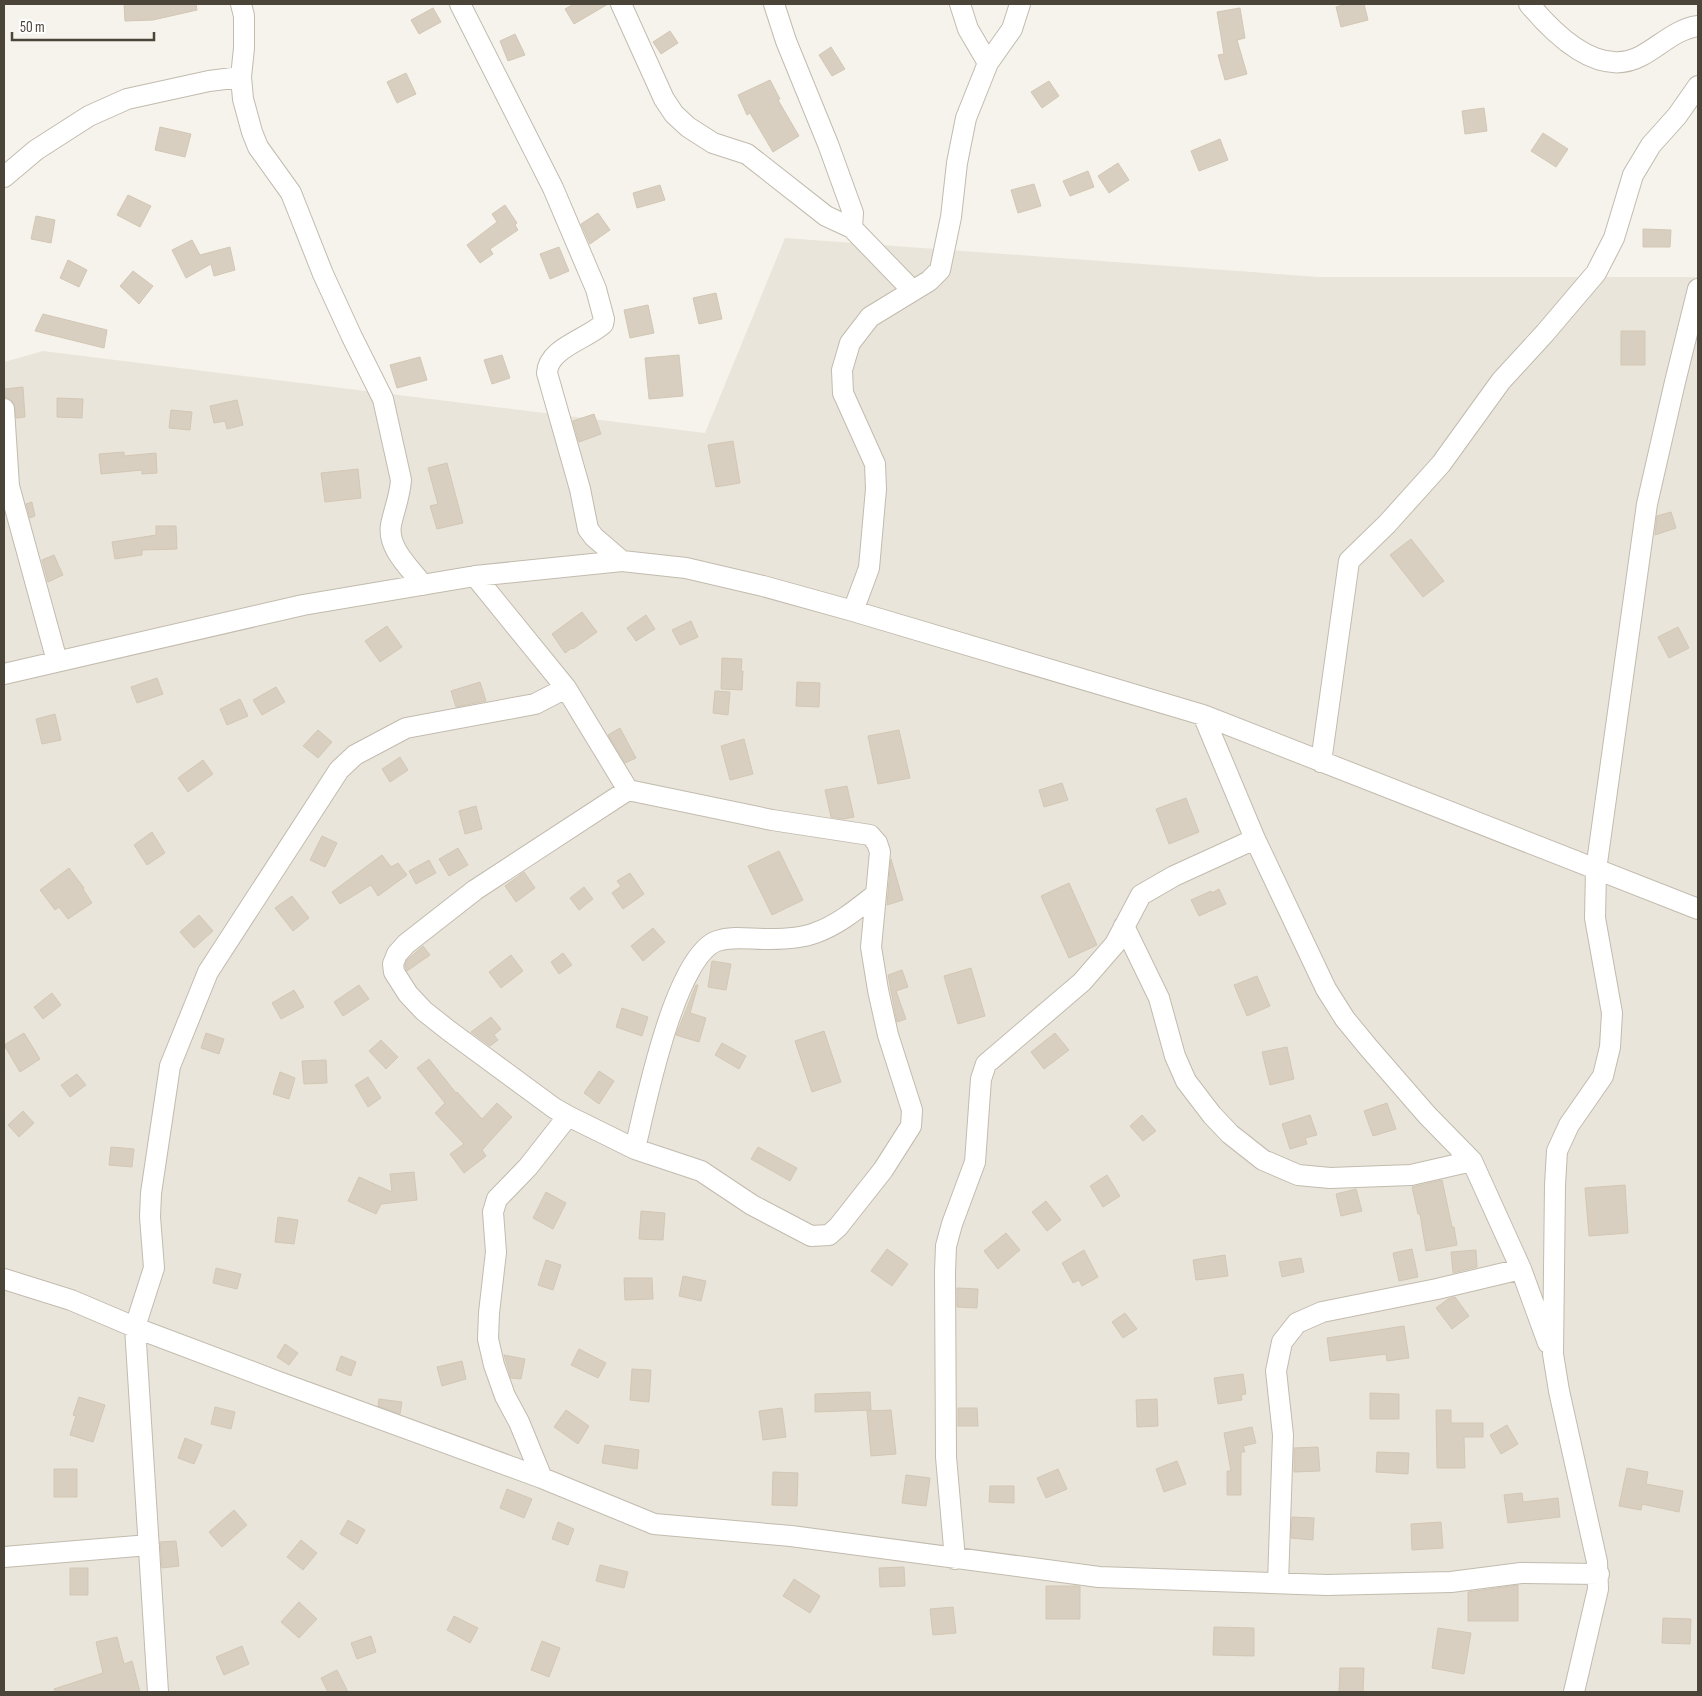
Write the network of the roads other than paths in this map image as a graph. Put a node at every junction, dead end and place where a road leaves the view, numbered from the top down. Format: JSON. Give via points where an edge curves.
{"nodes":[{"id":1,"x":241,"y":4,"type":"edge"},
{"id":2,"x":460,"y":4,"type":"edge"},
{"id":3,"x":621,"y":4,"type":"edge"},
{"id":4,"x":774,"y":4,"type":"edge"},
{"id":5,"x":960,"y":4,"type":"edge"},
{"id":6,"x":1020,"y":4,"type":"edge"},
{"id":7,"x":1529,"y":4,"type":"edge"},
{"id":8,"x":1698,"y":26,"type":"edge"},
{"id":9,"x":988,"y":63,"type":"junction"},
{"id":10,"x":241,"y":77,"type":"junction"},
{"id":11,"x":1698,"y":86,"type":"edge"},
{"id":12,"x":4,"y":177,"type":"edge"},
{"id":13,"x":852,"y":228,"type":"junction"},
{"id":14,"x":1698,"y":289,"type":"edge"},
{"id":15,"x":912,"y":290,"type":"junction"},
{"id":16,"x":4,"y":409,"type":"edge"},
{"id":17,"x":622,"y":561,"type":"junction"},
{"id":18,"x":475,"y":576,"type":"junction"},
{"id":19,"x":423,"y":585,"type":"junction"},
{"id":20,"x":853,"y":611,"type":"junction"},
{"id":21,"x":57,"y":661,"type":"junction"},
{"id":22,"x":4,"y":674,"type":"edge"},
{"id":23,"x":566,"y":688,"type":"junction"},
{"id":24,"x":1203,"y":715,"type":"junction"},
{"id":25,"x":1321,"y":762,"type":"junction"},
{"id":26,"x":628,"y":790,"type":"junction"},
{"id":27,"x":1255,"y":839,"type":"junction"},
{"id":28,"x":1596,"y":870,"type":"junction"},
{"id":29,"x":876,"y":894,"type":"junction"},
{"id":30,"x":1698,"y":909,"type":"edge"},
{"id":31,"x":1124,"y":926,"type":"junction"},
{"id":32,"x":568,"y":1116,"type":"junction"},
{"id":33,"x":634,"y":1149,"type":"junction"},
{"id":34,"x":1472,"y":1161,"type":"junction"},
{"id":35,"x":1521,"y":1269,"type":"junction"},
{"id":36,"x":4,"y":1279,"type":"edge"},
{"id":37,"x":136,"y":1327,"type":"junction"},
{"id":38,"x":1553,"y":1354,"type":"junction"},
{"id":39,"x":542,"y":1478,"type":"junction"},
{"id":40,"x":149,"y":1545,"type":"junction"},
{"id":41,"x":4,"y":1557,"type":"edge"},
{"id":42,"x":955,"y":1559,"type":"junction"},
{"id":43,"x":1598,"y":1574,"type":"junction"},
{"id":44,"x":1278,"y":1583,"type":"junction"},
{"id":45,"x":158,"y":1692,"type":"edge"},
{"id":46,"x":1574,"y":1692,"type":"edge"}],
"edges":[{"from":1,"to":10,"type":"street","via":[[244,48]]},
{"from":2,"to":17,"type":"street","via":[[553,188],[596,289],[603,324],[551,360],[547,373],[578,480],[588,529]]},
{"from":3,"to":13,"type":"street","via":[[674,114],[713,143],[747,154],[826,216]]},
{"from":4,"to":13,"type":"street","via":[[853,213]]},
{"from":5,"to":9,"type":"street","via":[[968,29]]},
{"from":6,"to":9,"type":"street","via":[[1012,29]]},
{"from":7,"to":8,"type":"street","via":[[1562,38],[1584,54],[1611,62],[1640,57],[1680,31]]},
{"from":9,"to":15,"type":"street","via":[[966,118],[940,270],[929,281]]},
{"from":10,"to":12,"type":"street","via":[[127,99],[89,116],[43,145]]},
{"from":10,"to":19,"type":"street","via":[[243,99],[258,147],[291,193],[323,274],[383,399],[401,480],[391,527],[392,539],[395,548]]},
{"from":11,"to":25,"type":"street","via":[[1651,145],[1633,175],[1614,238],[1596,274],[1502,381],[1441,464],[1349,561]]},
{"from":13,"to":15,"type":"street"},
{"from":14,"to":28,"type":"street","via":[[1647,504]]},
{"from":15,"to":20,"type":"street","via":[[870,317],[850,343],[842,370],[843,393],[876,464],[869,568]]},
{"from":16,"to":21,"type":"street","via":[[9,486]]},
{"from":17,"to":18,"type":"street"},
{"from":17,"to":20,"type":"street","via":[[686,568]]},
{"from":18,"to":19,"type":"street"},
{"from":18,"to":23,"type":"street"},
{"from":19,"to":21,"type":"street","via":[[303,605]]},
{"from":20,"to":24,"type":"street"},
{"from":21,"to":22,"type":"street"},
{"from":23,"to":26,"type":"street"},
{"from":23,"to":37,"type":"street","via":[[535,704],[406,728],[355,755],[339,770],[208,972],[170,1066],[151,1193],[154,1268]]},
{"from":24,"to":25,"type":"street"},
{"from":24,"to":27,"type":"street"},
{"from":25,"to":28,"type":"street"},
{"from":26,"to":29,"type":"street","via":[[772,820],[870,835],[878,843],[880,852]]},
{"from":26,"to":32,"type":"street","via":[[474,890],[406,944],[393,964],[394,972],[408,994],[424,1011]]},
{"from":27,"to":31,"type":"street","via":[[1174,876],[1141,895]]},
{"from":27,"to":34,"type":"street","via":[[1326,989],[1345,1019],[1427,1115]]},
{"from":28,"to":30,"type":"street"},
{"from":28,"to":38,"type":"street","via":[[1595,918],[1612,1013],[1610,1047],[1603,1076],[1569,1125],[1557,1151]]},
{"from":29,"to":33,"type":"street","via":[[814,934],[769,940],[728,939],[718,941],[705,950],[674,1003]]},
{"from":29,"to":33,"type":"street","via":[[871,947],[888,1035],[912,1110],[911,1126],[883,1170],[838,1227],[829,1235],[811,1236],[752,1205],[701,1171]]},
{"from":31,"to":34,"type":"street","via":[[1159,998],[1175,1056],[1186,1081],[1230,1134],[1263,1160],[1298,1175],[1330,1178],[1411,1175]]},
{"from":31,"to":42,"type":"street","via":[[1115,944],[1082,982],[986,1064],[975,1162],[946,1246],[946,1458]]},
{"from":32,"to":33,"type":"street"},
{"from":32,"to":39,"type":"street","via":[[528,1167],[497,1199],[493,1212],[496,1252],[488,1339],[505,1396]]},
{"from":34,"to":35,"type":"street"},
{"from":35,"to":38,"type":"street"},
{"from":35,"to":44,"type":"street","via":[[1322,1312],[1297,1323],[1292,1329],[1282,1342],[1276,1371],[1283,1434]]},
{"from":36,"to":37,"type":"street","via":[[71,1300]]},
{"from":37,"to":39,"type":"street"},
{"from":37,"to":40,"type":"street"},
{"from":38,"to":43,"type":"street"},
{"from":39,"to":42,"type":"street","via":[[654,1524],[791,1536]]},
{"from":40,"to":41,"type":"street"},
{"from":40,"to":45,"type":"street"},
{"from":42,"to":44,"type":"street","via":[[1099,1577]]},
{"from":43,"to":44,"type":"street","via":[[1521,1573],[1451,1582]]},
{"from":43,"to":46,"type":"street","via":[[1598,1588]]}]}
